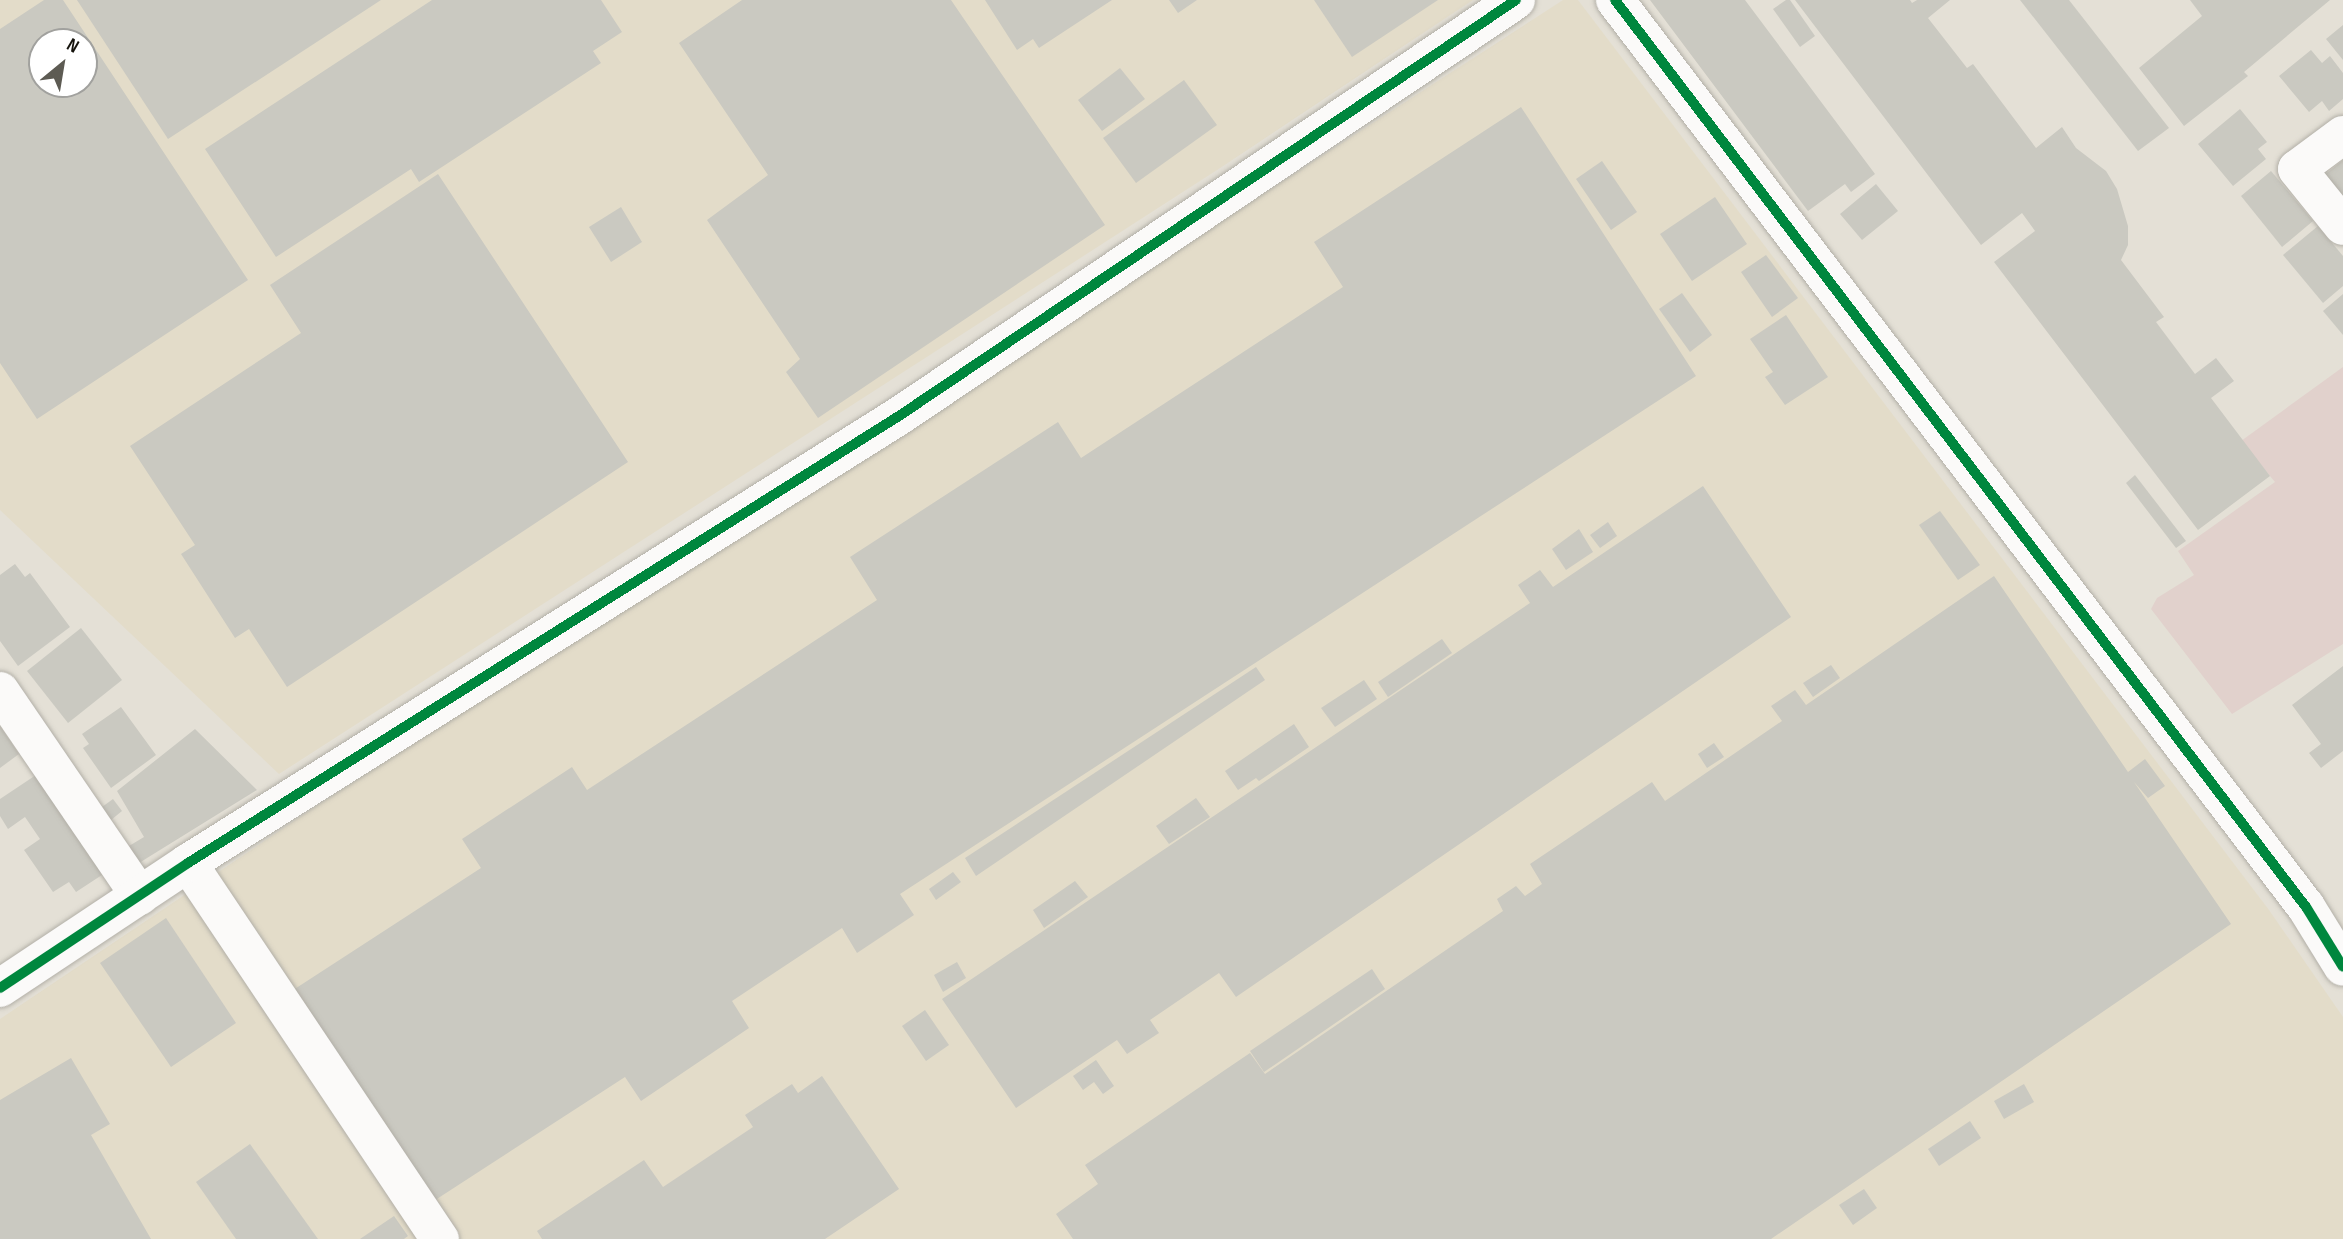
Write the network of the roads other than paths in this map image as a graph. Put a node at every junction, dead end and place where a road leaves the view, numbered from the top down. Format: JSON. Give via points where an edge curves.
{"nodes":[{"id":1,"x":1516,"y":0,"type":"edge"},
{"id":2,"x":1615,"y":0,"type":"edge"},
{"id":3,"x":2343,"y":135,"type":"edge"},
{"id":4,"x":2343,"y":226,"type":"edge"},
{"id":5,"x":0,"y":691,"type":"edge"},
{"id":6,"x":188,"y":863,"type":"junction"},
{"id":7,"x":140,"y":896,"type":"junction"},
{"id":8,"x":2343,"y":967,"type":"edge"},
{"id":9,"x":0,"y":988,"type":"edge"},
{"id":10,"x":440,"y":1239,"type":"edge"}],
"edges":[{"from":1,"to":6,"type":"street","via":[[899,416]]},
{"from":2,"to":8,"type":"street","via":[[2297,896]]},
{"from":3,"to":4,"type":"street","via":[[2297,169]]},
{"from":5,"to":7,"type":"street"},
{"from":6,"to":7,"type":"street"},
{"from":6,"to":10,"type":"street"},
{"from":7,"to":9,"type":"street"}]}
